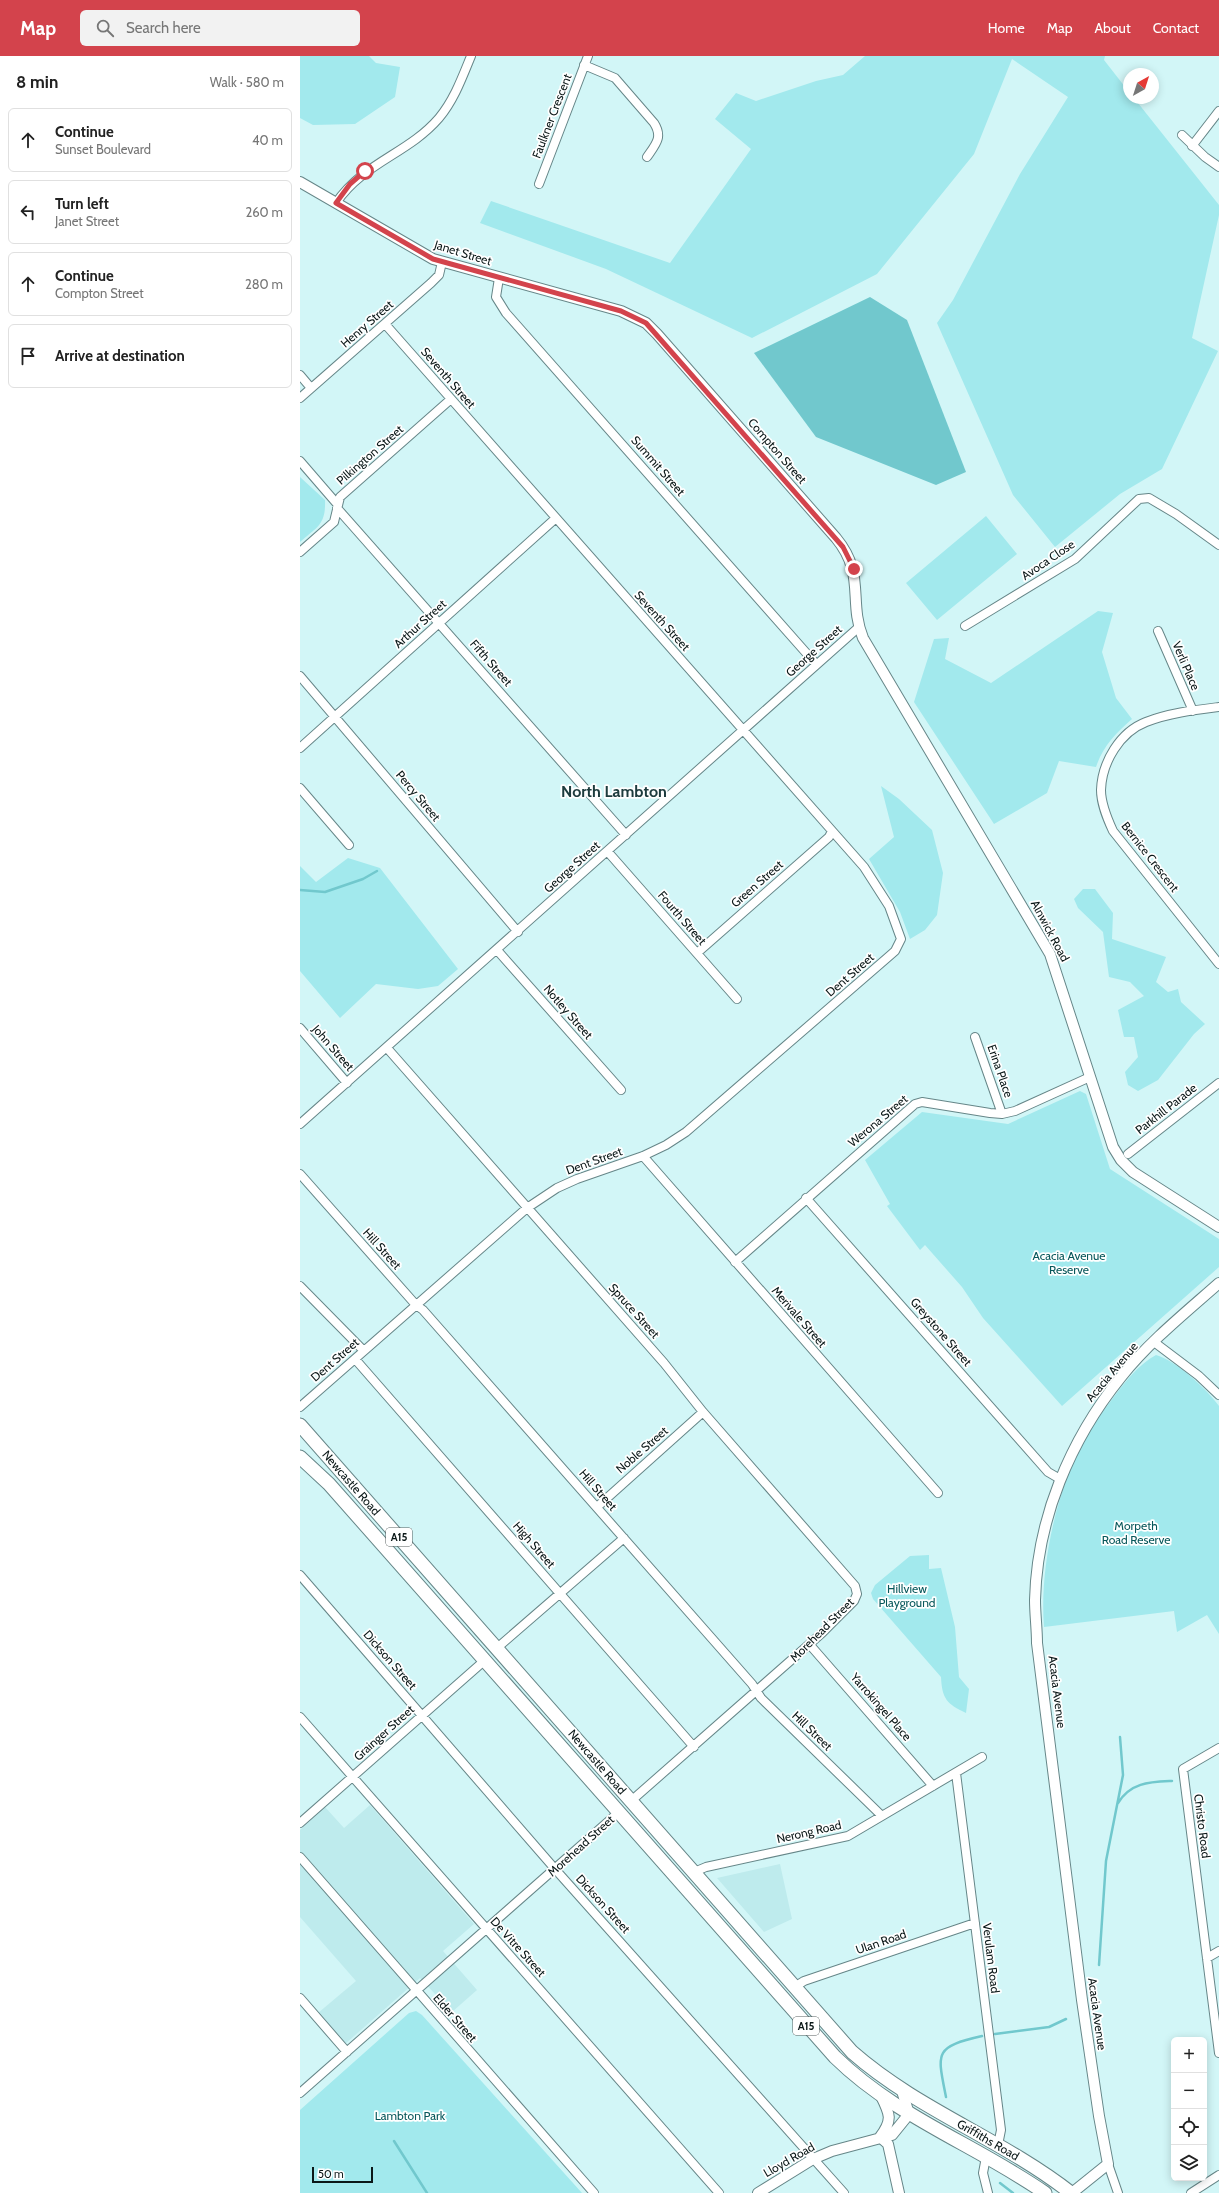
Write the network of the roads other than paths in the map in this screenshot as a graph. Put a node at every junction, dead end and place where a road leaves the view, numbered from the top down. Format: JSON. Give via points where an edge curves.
{"nodes":[{"id":1,"x":471,"y":56,"type":"edge"},
{"id":2,"x":588,"y":56,"type":"edge"},
{"id":3,"x":584,"y":65,"type":"junction"},
{"id":4,"x":1219,"y":111,"type":"edge"},
{"id":5,"x":1182,"y":135,"type":"dead end"},
{"id":6,"x":1192,"y":146,"type":"junction"},
{"id":7,"x":647,"y":157,"type":"dead end"},
{"id":8,"x":1219,"y":167,"type":"edge"},
{"id":9,"x":300,"y":182,"type":"edge"},
{"id":10,"x":539,"y":184,"type":"dead end"},
{"id":11,"x":336,"y":203,"type":"junction"},
{"id":12,"x":442,"y":262,"type":"junction"},
{"id":13,"x":499,"y":278,"type":"junction"},
{"id":14,"x":633,"y":315,"type":"joint"},
{"id":15,"x":385,"y":324,"type":"junction"},
{"id":16,"x":300,"y":375,"type":"edge"},
{"id":17,"x":311,"y":388,"type":"junction"},
{"id":18,"x":300,"y":398,"type":"edge"},
{"id":19,"x":451,"y":399,"type":"junction"},
{"id":20,"x":300,"y":461,"type":"edge"},
{"id":21,"x":338,"y":506,"type":"junction"},
{"id":22,"x":556,"y":518,"type":"junction"},
{"id":23,"x":1219,"y":545,"type":"edge"},
{"id":24,"x":300,"y":552,"type":"edge"},
{"id":25,"x":438,"y":622,"type":"junction"},
{"id":26,"x":965,"y":626,"type":"dead end"},
{"id":27,"x":859,"y":627,"type":"junction"},
{"id":28,"x":1158,"y":631,"type":"dead end"},
{"id":29,"x":816,"y":664,"type":"junction"},
{"id":30,"x":300,"y":676,"type":"edge"},
{"id":31,"x":1219,"y":707,"type":"edge"},
{"id":32,"x":1193,"y":711,"type":"junction"},
{"id":33,"x":335,"y":716,"type":"junction"},
{"id":34,"x":744,"y":731,"type":"junction"},
{"id":35,"x":300,"y":748,"type":"edge"},
{"id":36,"x":300,"y":788,"type":"edge"},
{"id":37,"x":832,"y":831,"type":"junction"},
{"id":38,"x":626,"y":835,"type":"junction"},
{"id":39,"x":348,"y":845,"type":"dead end"},
{"id":40,"x":608,"y":852,"type":"junction"},
{"id":41,"x":518,"y":932,"type":"junction"},
{"id":42,"x":899,"y":945,"type":"joint"},
{"id":43,"x":497,"y":950,"type":"junction"},
{"id":44,"x":697,"y":953,"type":"junction"},
{"id":45,"x":1219,"y":964,"type":"edge"},
{"id":46,"x":737,"y":1000,"type":"dead end"},
{"id":47,"x":300,"y":1028,"type":"edge"},
{"id":48,"x":975,"y":1037,"type":"dead end"},
{"id":49,"x":387,"y":1048,"type":"junction"},
{"id":50,"x":1090,"y":1077,"type":"junction"},
{"id":51,"x":347,"y":1083,"type":"junction"},
{"id":52,"x":1219,"y":1083,"type":"edge"},
{"id":53,"x":621,"y":1090,"type":"dead end"},
{"id":54,"x":1002,"y":1114,"type":"junction"},
{"id":55,"x":300,"y":1124,"type":"edge"},
{"id":56,"x":1128,"y":1154,"type":"dead end"},
{"id":57,"x":643,"y":1156,"type":"junction"},
{"id":58,"x":300,"y":1174,"type":"edge"},
{"id":59,"x":806,"y":1198,"type":"junction"},
{"id":60,"x":527,"y":1208,"type":"junction"},
{"id":61,"x":1219,"y":1227,"type":"edge"},
{"id":62,"x":735,"y":1262,"type":"junction"},
{"id":63,"x":1219,"y":1283,"type":"edge"},
{"id":64,"x":300,"y":1286,"type":"edge"},
{"id":65,"x":416,"y":1305,"type":"junction"},
{"id":66,"x":1154,"y":1342,"type":"junction"},
{"id":67,"x":364,"y":1350,"type":"junction"},
{"id":68,"x":355,"y":1359,"type":"junction"},
{"id":69,"x":1219,"y":1394,"type":"edge"},
{"id":70,"x":300,"y":1407,"type":"edge"},
{"id":71,"x":704,"y":1412,"type":"junction"},
{"id":72,"x":300,"y":1425,"type":"edge"},
{"id":73,"x":300,"y":1457,"type":"edge"},
{"id":74,"x":300,"y":1468,"type":"edge"},
{"id":75,"x":321,"y":1476,"type":"junction"},
{"id":76,"x":1060,"y":1479,"type":"junction"},
{"id":77,"x":938,"y":1493,"type":"dead end"},
{"id":78,"x":596,"y":1506,"type":"junction"},
{"id":79,"x":624,"y":1538,"type":"junction"},
{"id":80,"x":300,"y":1576,"type":"edge"},
{"id":81,"x":561,"y":1593,"type":"junction"},
{"id":82,"x":857,"y":1594,"type":"joint"},
{"id":83,"x":810,"y":1645,"type":"junction"},
{"id":84,"x":497,"y":1648,"type":"junction"},
{"id":85,"x":484,"y":1661,"type":"junction"},
{"id":86,"x":757,"y":1691,"type":"junction"},
{"id":87,"x":422,"y":1715,"type":"junction"},
{"id":88,"x":300,"y":1717,"type":"edge"},
{"id":89,"x":694,"y":1747,"type":"junction"},
{"id":90,"x":1219,"y":1748,"type":"edge"},
{"id":91,"x":982,"y":1757,"type":"dead end"},
{"id":92,"x":956,"y":1773,"type":"junction"},
{"id":93,"x":352,"y":1777,"type":"junction"},
{"id":94,"x":933,"y":1786,"type":"junction"},
{"id":95,"x":631,"y":1801,"type":"junction"},
{"id":96,"x":618,"y":1812,"type":"junction"},
{"id":97,"x":882,"y":1816,"type":"junction"},
{"id":98,"x":300,"y":1823,"type":"edge"},
{"id":99,"x":300,"y":1857,"type":"edge"},
{"id":100,"x":555,"y":1869,"type":"junction"},
{"id":101,"x":694,"y":1872,"type":"junction"},
{"id":102,"x":679,"y":1882,"type":"junction"},
{"id":103,"x":975,"y":1922,"type":"junction"},
{"id":104,"x":485,"y":1929,"type":"junction"},
{"id":105,"x":1219,"y":1951,"type":"edge"},
{"id":106,"x":1207,"y":1958,"type":"junction"},
{"id":107,"x":796,"y":1986,"type":"junction"},
{"id":108,"x":416,"y":1991,"type":"junction"},
{"id":109,"x":300,"y":1998,"type":"edge"},
{"id":110,"x":347,"y":2052,"type":"junction"},
{"id":111,"x":1219,"y":2053,"type":"edge"},
{"id":112,"x":902,"y":2091,"type":"junction"},
{"id":113,"x":300,"y":2093,"type":"edge"},
{"id":114,"x":881,"y":2096,"type":"junction"},
{"id":115,"x":909,"y":2114,"type":"junction"},
{"id":116,"x":880,"y":2138,"type":"junction"},
{"id":117,"x":998,"y":2146,"type":"junction"},
{"id":118,"x":986,"y":2158,"type":"junction"},
{"id":119,"x":813,"y":2159,"type":"junction"},
{"id":120,"x":1108,"y":2164,"type":"junction"},
{"id":121,"x":1219,"y":2175,"type":"edge"},
{"id":122,"x":594,"y":2193,"type":"edge"},
{"id":123,"x":719,"y":2193,"type":"edge"},
{"id":124,"x":758,"y":2193,"type":"edge"},
{"id":125,"x":844,"y":2193,"type":"edge"},
{"id":126,"x":899,"y":2193,"type":"edge"},
{"id":127,"x":988,"y":2193,"type":"edge"},
{"id":128,"x":1045,"y":2193,"type":"edge"},
{"id":129,"x":1071,"y":2193,"type":"edge"},
{"id":130,"x":1118,"y":2193,"type":"edge"},
{"id":131,"x":1191,"y":2193,"type":"edge"}],
"edges":[{"from":1,"to":11,"type":"street","via":[[455,93],[439,118],[415,139],[357,177]]},
{"from":2,"to":3,"type":"street","name":"Faulkner Crescent"},
{"from":3,"to":7,"type":"street","via":[[615,78],[654,123],[659,131],[659,138]]},
{"from":3,"to":10,"type":"street","name":"Faulkner Crescent"},
{"from":4,"to":6,"type":"street"},
{"from":5,"to":6,"type":"street"},
{"from":6,"to":8,"type":"street"},
{"from":9,"to":11,"type":"street","name":"Janet Street"},
{"from":11,"to":12,"type":"street","name":"Janet Street","via":[[428,257]]},
{"from":12,"to":13,"type":"street","name":"Janet Street"},
{"from":12,"to":15,"type":"street","name":"Henry Street","via":[[439,275]]},
{"from":13,"to":14,"type":"street","name":"Janet Street"},
{"from":13,"to":29,"type":"street","name":"Summit Street","via":[[496,297],[506,313]]},
{"from":14,"to":27,"type":"street","name":"Compton Street","via":[[657,334],[843,547],[854,569]]},
{"from":15,"to":17,"type":"street","name":"Henry Street"},
{"from":15,"to":19,"type":"street","name":"Seventh Street"},
{"from":16,"to":17,"type":"street"},
{"from":17,"to":18,"type":"street","name":"Henry Street"},
{"from":19,"to":21,"type":"street","name":"Pilkington Street","via":[[340,497]]},
{"from":19,"to":22,"type":"street","name":"Seventh Street"},
{"from":20,"to":21,"type":"street","name":"Fifth Street"},
{"from":21,"to":24,"type":"street","name":"Pilkington Street","via":[[334,522]]},
{"from":21,"to":25,"type":"street","name":"Fifth Street"},
{"from":22,"to":25,"type":"street","name":"Arthur Street"},
{"from":22,"to":34,"type":"street","name":"Seventh Street"},
{"from":23,"to":26,"type":"street","name":"Avoca Close","via":[[1149,498],[1138,498],[1075,559]]},
{"from":25,"to":33,"type":"street","name":"Arthur Street"},
{"from":25,"to":38,"type":"street","name":"Fifth Street"},
{"from":27,"to":29,"type":"street","name":"George Street"},
{"from":27,"to":50,"type":"street","name":"Alnwick Road","via":[[1050,954]]},
{"from":28,"to":32,"type":"street","name":"Verli Place"},
{"from":29,"to":34,"type":"street","name":"George Street"},
{"from":30,"to":33,"type":"street","name":"Percy Street"},
{"from":31,"to":32,"type":"street","name":"Bernice Crescent"},
{"from":32,"to":45,"type":"street","name":"Bernice Crescent","via":[[1146,722],[1126,734],[1112,751],[1101,790],[1104,811],[1113,831]]},
{"from":33,"to":35,"type":"street","name":"Arthur Street"},
{"from":33,"to":41,"type":"street","name":"Percy Street"},
{"from":34,"to":37,"type":"street","name":"Seventh Street"},
{"from":34,"to":38,"type":"street","name":"George Street"},
{"from":36,"to":39,"type":"street"},
{"from":37,"to":42,"type":"street","name":"Seventh Street","via":[[877,885],[900,934]]},
{"from":37,"to":44,"type":"street","name":"Green Street"},
{"from":38,"to":40,"type":"street","name":"George Street"},
{"from":40,"to":41,"type":"street","name":"George Street"},
{"from":40,"to":44,"type":"street","name":"Fourth Street"},
{"from":41,"to":43,"type":"street","name":"George Street"},
{"from":42,"to":57,"type":"street","name":"Dent Street","via":[[888,958],[707,1116],[666,1145]]},
{"from":43,"to":49,"type":"street","name":"George Street"},
{"from":43,"to":53,"type":"street","name":"Notley Street"},
{"from":44,"to":46,"type":"street","name":"Fourth Street"},
{"from":47,"to":51,"type":"street","name":"John Street"},
{"from":48,"to":54,"type":"street","name":"Erina Place"},
{"from":49,"to":51,"type":"street","name":"George Street"},
{"from":49,"to":60,"type":"street","name":"Spruce Street"},
{"from":50,"to":54,"type":"street","name":"Werona Street","via":[[1015,1111]]},
{"from":50,"to":61,"type":"street","name":"Alnwick Road","via":[[1113,1147],[1121,1160],[1133,1172]]},
{"from":51,"to":55,"type":"street","name":"George Street"},
{"from":52,"to":56,"type":"street","name":"Parkhill Parade"},
{"from":54,"to":59,"type":"street","name":"Werona Street","via":[[922,1102],[915,1104]]},
{"from":57,"to":60,"type":"street","name":"Dent Street","via":[[577,1179],[557,1188]]},
{"from":57,"to":62,"type":"street","name":"Merivale Street"},
{"from":58,"to":65,"type":"street","name":"Hill Street"},
{"from":59,"to":62,"type":"street","name":"Werona Street"},
{"from":59,"to":76,"type":"street","name":"Greystone Street","via":[[1048,1472]]},
{"from":60,"to":65,"type":"street","name":"Dent Street"},
{"from":60,"to":71,"type":"street","name":"Spruce Street"},
{"from":62,"to":77,"type":"street","name":"Merivale Street"},
{"from":63,"to":66,"type":"street","name":"Acacia Avenue"},
{"from":64,"to":67,"type":"street"},
{"from":65,"to":67,"type":"street","name":"Dent Street"},
{"from":65,"to":78,"type":"street","name":"Hill Street"},
{"from":66,"to":69,"type":"street"},
{"from":66,"to":76,"type":"street","name":"Acacia Avenue","via":[[1121,1377],[1098,1408],[1078,1441]]},
{"from":67,"to":68,"type":"street","name":"Dent Street"},
{"from":68,"to":70,"type":"street","name":"Dent Street"},
{"from":68,"to":81,"type":"street","name":"High Street"},
{"from":71,"to":78,"type":"street","name":"Noble Street"},
{"from":71,"to":82,"type":"street","name":"Spruce Street","via":[[855,1586]]},
{"from":72,"to":84,"type":"highway","name":"Newcastle Road","number":"A15"},
{"from":73,"to":75,"type":"highway","name":"Newcastle Road","number":"A15"},
{"from":74,"to":75,"type":"highway"},
{"from":75,"to":85,"type":"highway","name":"Newcastle Road","number":"A15"},
{"from":76,"to":120,"type":"street","name":"Acacia Avenue","via":[[1047,1518],[1038,1562],[1037,1643],[1082,2000]]},
{"from":78,"to":79,"type":"street","name":"Hill Street"},
{"from":79,"to":81,"type":"street"},
{"from":79,"to":86,"type":"street","name":"Hill Street"},
{"from":80,"to":87,"type":"street","name":"Dickson Street"},
{"from":81,"to":84,"type":"street"},
{"from":81,"to":89,"type":"street","name":"High Street"},
{"from":82,"to":83,"type":"street","name":"Morehead Street","via":[[854,1601]]},
{"from":83,"to":86,"type":"street","name":"Morehead Street"},
{"from":83,"to":94,"type":"street","name":"Yarrokingel Place"},
{"from":84,"to":95,"type":"highway","name":"Newcastle Road","number":"A15"},
{"from":85,"to":87,"type":"street","name":"Grainger Street"},
{"from":85,"to":96,"type":"highway","name":"Newcastle Road","number":"A15"},
{"from":86,"to":89,"type":"street","name":"Morehead Street"},
{"from":86,"to":97,"type":"street","name":"Hill Street"},
{"from":87,"to":93,"type":"street","name":"Grainger Street"},
{"from":87,"to":100,"type":"street","name":"Dickson Street"},
{"from":88,"to":93,"type":"street","name":"De Vitre Street"},
{"from":89,"to":95,"type":"street","name":"Morehead Street"},
{"from":90,"to":106,"type":"street","name":"Christo Road","via":[[1183,1769]]},
{"from":91,"to":92,"type":"street","name":"Nerong Road"},
{"from":92,"to":94,"type":"street","name":"Nerong Road"},
{"from":92,"to":103,"type":"street","name":"Verulam Road"},
{"from":93,"to":98,"type":"street","name":"Grainger Street"},
{"from":93,"to":104,"type":"street","name":"De Vitre Street"},
{"from":94,"to":97,"type":"street","name":"Nerong Road"},
{"from":95,"to":96,"type":"highway","name":"Morehead Street"},
{"from":95,"to":101,"type":"highway","name":"Newcastle Road","number":"A15"},
{"from":96,"to":100,"type":"street","name":"Morehead Street"},
{"from":96,"to":102,"type":"highway","name":"Newcastle Road","number":"A15"},
{"from":97,"to":101,"type":"street","name":"Nerong Road","via":[[848,1836],[706,1867]]},
{"from":99,"to":108,"type":"street","name":"Elder Street"},
{"from":100,"to":104,"type":"street","name":"Morehead Street"},
{"from":100,"to":119,"type":"street","name":"Dickson Street"},
{"from":101,"to":102,"type":"highway"},
{"from":101,"to":107,"type":"highway","name":"Newcastle Road","number":"A15"},
{"from":102,"to":114,"type":"highway","name":"Newcastle Road","number":"A15","via":[[825,2047]]},
{"from":103,"to":107,"type":"street","name":"Ulan Road"},
{"from":103,"to":117,"type":"street","name":"Verulam Road","via":[[1001,2130]]},
{"from":104,"to":108,"type":"street","name":"Morehead Street"},
{"from":104,"to":123,"type":"street","name":"De Vitre Street"},
{"from":105,"to":106,"type":"street"},
{"from":106,"to":111,"type":"street","name":"Christo Road"},
{"from":107,"to":112,"type":"highway","name":"Newcastle Road","number":"A15","via":[[852,2052]]},
{"from":108,"to":110,"type":"street","name":"Morehead Street"},
{"from":108,"to":122,"type":"street","name":"Elder Street"},
{"from":109,"to":110,"type":"street"},
{"from":110,"to":113,"type":"street","name":"Morehead Street"},
{"from":112,"to":115,"type":"street"},
{"from":112,"to":117,"type":"highway","name":"Griffiths Road","number":"A15"},
{"from":114,"to":115,"type":"highway","name":"Newcastle Road","number":"A15"},
{"from":114,"to":116,"type":"street","via":[[890,2115],[888,2126]]},
{"from":115,"to":116,"type":"street","name":"Lloyd Road","via":[[893,2135]]},
{"from":115,"to":118,"type":"highway","name":"Griffiths Road","number":"A15"},
{"from":116,"to":119,"type":"street","name":"Lloyd Road"},
{"from":116,"to":126,"type":"street","via":[[888,2144]]},
{"from":117,"to":129,"type":"highway","name":"Griffiths Road","number":"A15","via":[[1037,2168]]},
{"from":118,"to":127,"type":"street","via":[[983,2173]]},
{"from":118,"to":128,"type":"highway","name":"Griffiths Road","number":"A15"},
{"from":119,"to":124,"type":"street","name":"Lloyd Road"},
{"from":119,"to":125,"type":"street","name":"Dickson Street"},
{"from":120,"to":129,"type":"street"},
{"from":120,"to":130,"type":"street","name":"Acacia Avenue"},
{"from":121,"to":131,"type":"street"}]}
